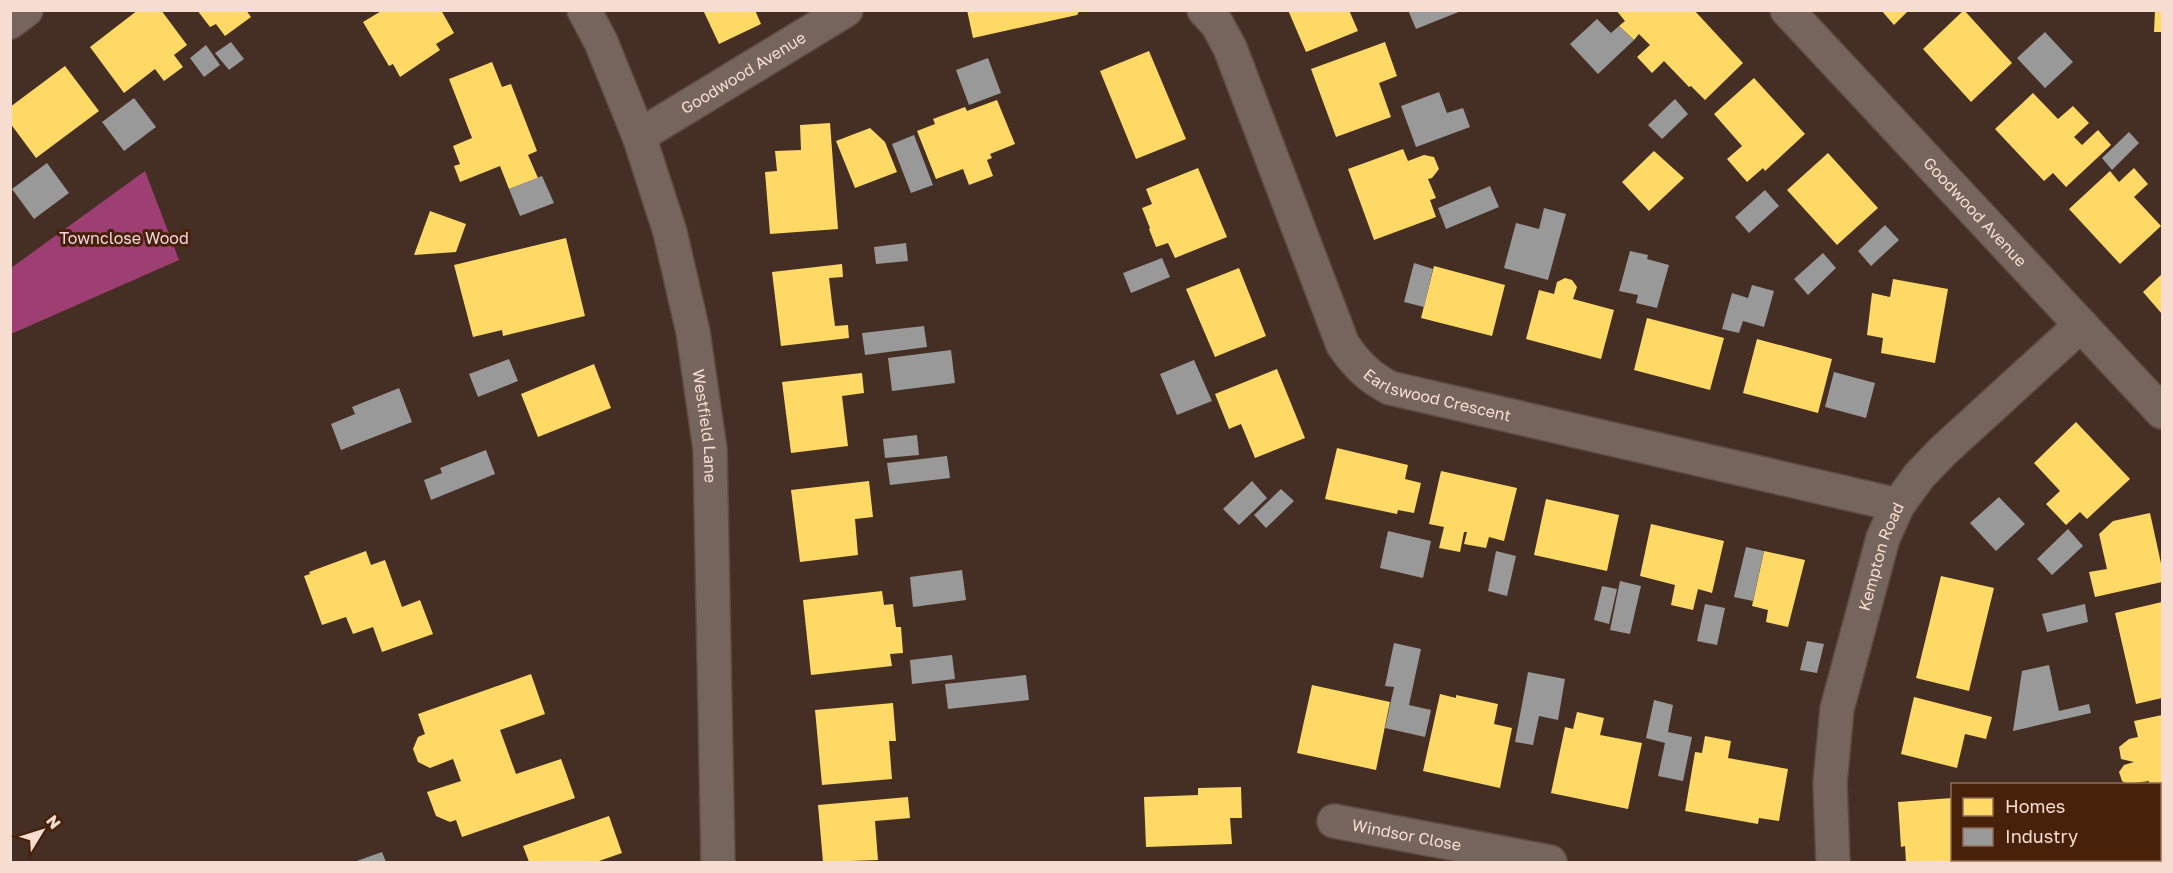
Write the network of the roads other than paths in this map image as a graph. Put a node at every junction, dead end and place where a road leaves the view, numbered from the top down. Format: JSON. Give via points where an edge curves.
{"nodes":[{"id":1,"x":26,"y":10,"type":"edge"},
{"id":2,"x":584,"y":10,"type":"edge"},
{"id":3,"x":846,"y":10,"type":"edge"},
{"id":4,"x":1204,"y":10,"type":"edge"},
{"id":5,"x":1788,"y":10,"type":"edge"},
{"id":6,"x":10,"y":22,"type":"edge"},
{"id":7,"x":639,"y":136,"type":"junction"},
{"id":8,"x":2081,"y":326,"type":"junction"},
{"id":9,"x":2163,"y":412,"type":"edge"},
{"id":10,"x":1898,"y":506,"type":"junction"},
{"id":11,"x":1334,"y":821,"type":"dead end"},
{"id":12,"x":718,"y":862,"type":"edge"},
{"id":13,"x":1550,"y":862,"type":"edge"},
{"id":14,"x":1833,"y":862,"type":"edge"}],
"edges":[{"from":1,"to":6,"type":"street"},
{"from":2,"to":7,"type":"street","name":"Westfield Lane","via":[[602,42]]},
{"from":3,"to":7,"type":"street","name":"Goodwood Avenue"},
{"from":4,"to":10,"type":"street","name":"Earlswood Crescent","via":[[1230,48],[1343,345],[1371,378],[1390,388]]},
{"from":5,"to":8,"type":"street","name":"Goodwood Avenue"},
{"from":7,"to":12,"type":"street","name":"Westfield Lane","via":[[670,232],[693,332],[710,449]]},
{"from":8,"to":9,"type":"street","name":"Goodwood Avenue"},
{"from":8,"to":10,"type":"street","name":"Kempton Road","via":[[1943,451]]},
{"from":10,"to":14,"type":"street","name":"Kempton Road","via":[[1883,538],[1837,709],[1830,783]]},
{"from":11,"to":13,"type":"street","name":"Windsor Close"}]}
